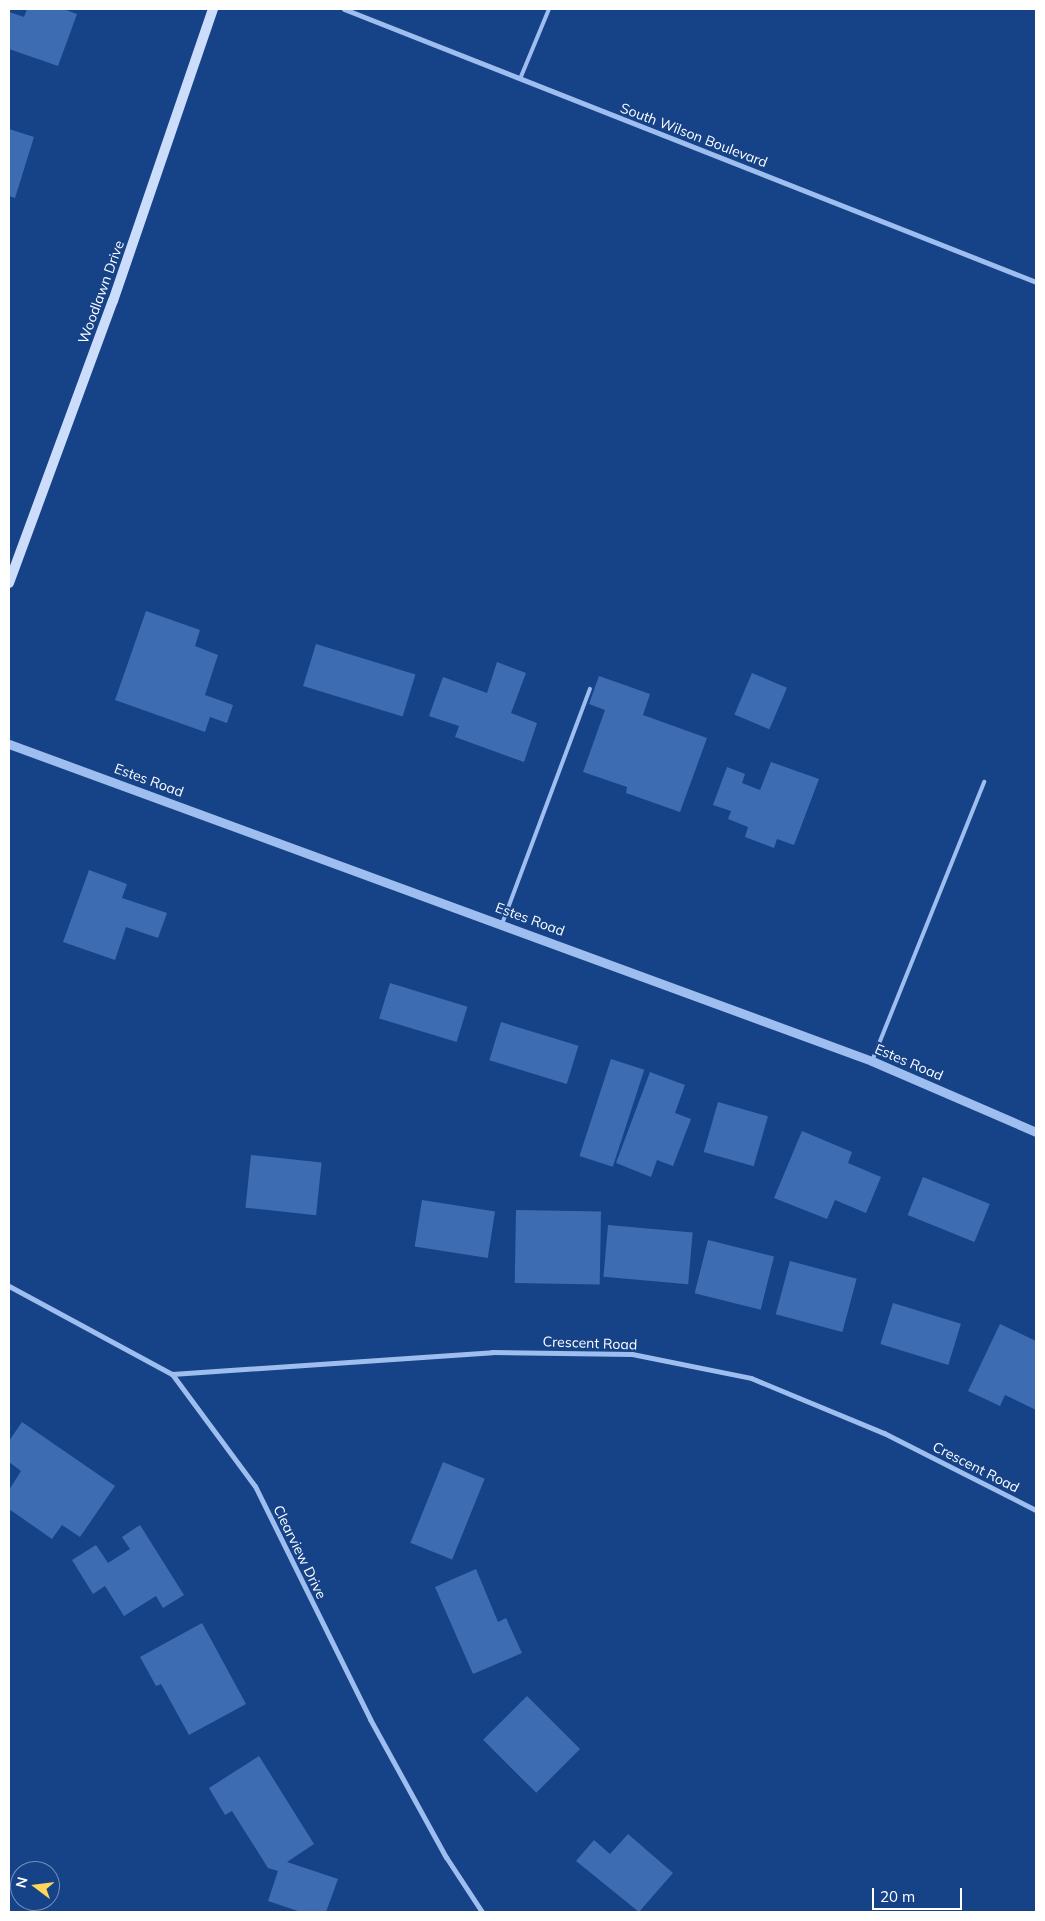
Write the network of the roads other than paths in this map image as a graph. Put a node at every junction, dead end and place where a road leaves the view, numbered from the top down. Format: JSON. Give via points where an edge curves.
{"nodes":[{"id":1,"x":213,"y":9,"type":"edge"},
{"id":2,"x":344,"y":9,"type":"edge"},
{"id":3,"x":549,"y":9,"type":"edge"},
{"id":4,"x":520,"y":79,"type":"junction"},
{"id":5,"x":1036,"y":282,"type":"edge"},
{"id":6,"x":9,"y":583,"type":"edge"},
{"id":7,"x":590,"y":689,"type":"dead end"},
{"id":8,"x":9,"y":744,"type":"edge"},
{"id":9,"x":984,"y":782,"type":"dead end"},
{"id":10,"x":502,"y":924,"type":"junction"},
{"id":11,"x":872,"y":1061,"type":"junction"},
{"id":12,"x":1036,"y":1132,"type":"edge"},
{"id":13,"x":9,"y":1286,"type":"edge"},
{"id":14,"x":172,"y":1374,"type":"junction"},
{"id":15,"x":1036,"y":1510,"type":"edge"},
{"id":16,"x":482,"y":1912,"type":"edge"}],
"edges":[{"from":1,"to":6,"type":"main road","name":"Woodlawn Drive","via":[[114,301]]},
{"from":2,"to":4,"type":"street","name":"South Wilson Boulevard"},
{"from":3,"to":4,"type":"lane"},
{"from":4,"to":5,"type":"street","name":"South Wilson Boulevard"},
{"from":7,"to":10,"type":"lane"},
{"from":8,"to":10,"type":"street","name":"Estes Road"},
{"from":9,"to":11,"type":"lane"},
{"from":10,"to":11,"type":"street","name":"Estes Road"},
{"from":11,"to":12,"type":"street","name":"Estes Road"},
{"from":13,"to":14,"type":"street","name":"Clearview Drive"},
{"from":14,"to":15,"type":"street","name":"Crescent Road","via":[[492,1352],[632,1354],[751,1378],[884,1433]]},
{"from":14,"to":16,"type":"street","name":"Clearview Drive","via":[[255,1486],[370,1719],[446,1857]]}]}
